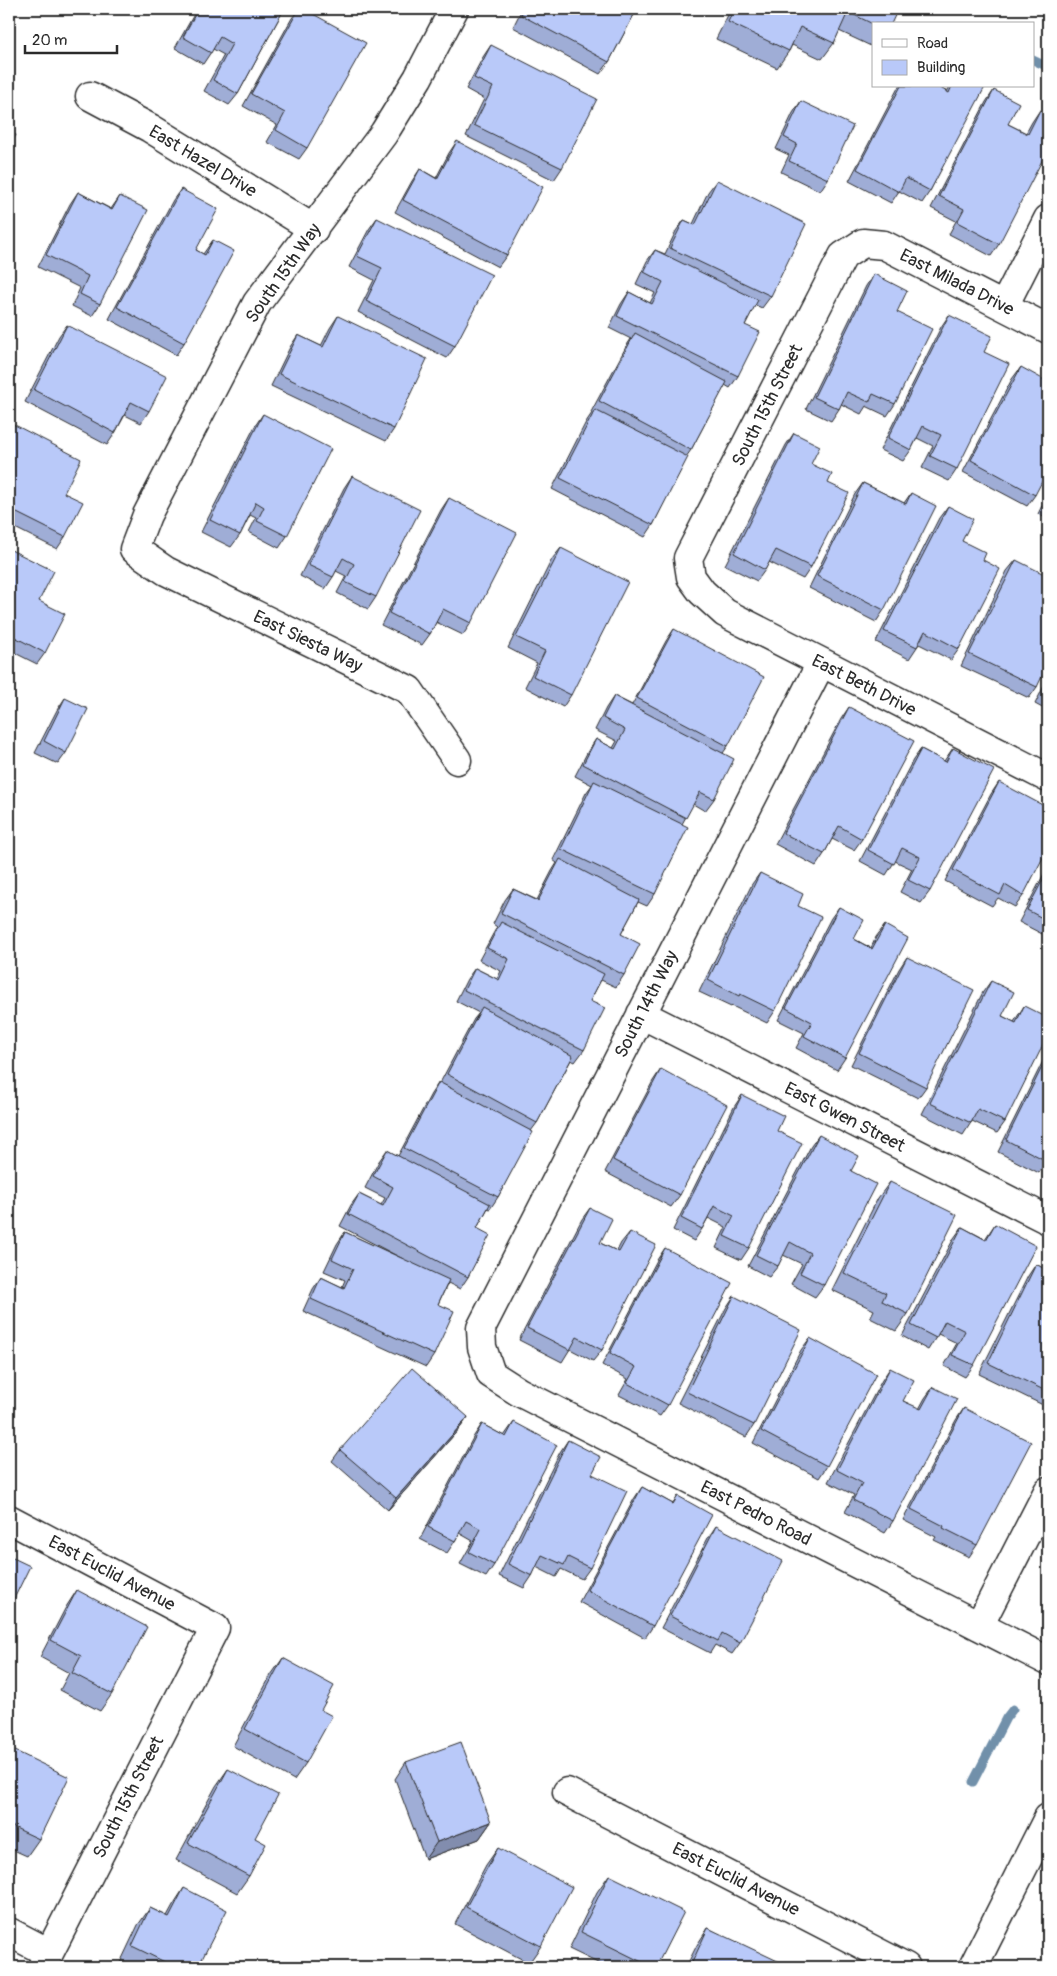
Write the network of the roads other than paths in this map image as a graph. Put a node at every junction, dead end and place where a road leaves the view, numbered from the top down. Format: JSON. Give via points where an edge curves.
{"nodes":[{"id":1,"x":454,"y":9,"type":"edge"},
{"id":2,"x":90,"y":96,"type":"dead end"},
{"id":3,"x":1048,"y":219,"type":"edge"},
{"id":4,"x":314,"y":229,"type":"junction"},
{"id":5,"x":863,"y":243,"type":"joint"},
{"id":6,"x":1004,"y":306,"type":"junction"},
{"id":7,"x":1046,"y":322,"type":"edge"},
{"id":8,"x":134,"y":549,"type":"joint"},
{"id":9,"x":691,"y":577,"type":"joint"},
{"id":10,"x":821,"y":663,"type":"junction"},
{"id":11,"x":457,"y":760,"type":"dead end"},
{"id":12,"x":1048,"y":778,"type":"edge"},
{"id":13,"x":641,"y":1014,"type":"junction"},
{"id":14,"x":1048,"y":1220,"type":"edge"},
{"id":15,"x":482,"y":1347,"type":"joint"},
{"id":16,"x":1048,"y":1491,"type":"edge"},
{"id":17,"x":9,"y":1519,"type":"edge"},
{"id":18,"x":979,"y":1626,"type":"junction"},
{"id":19,"x":214,"y":1628,"type":"joint"},
{"id":20,"x":1048,"y":1661,"type":"edge"},
{"id":21,"x":567,"y":1792,"type":"dead end"},
{"id":22,"x":1048,"y":1818,"type":"edge"},
{"id":23,"x":9,"y":1932,"type":"edge"},
{"id":24,"x":45,"y":1960,"type":"edge"},
{"id":25,"x":906,"y":1967,"type":"edge"},
{"id":26,"x":973,"y":1967,"type":"edge"}],
"edges":[{"from":1,"to":4,"type":"street","name":"South 15th Way","via":[[398,112]]},
{"from":2,"to":4,"type":"street","name":"East Hazel Drive","via":[[150,128]]},
{"from":3,"to":6,"type":"street"},
{"from":4,"to":8,"type":"street","name":"South 15th Way","via":[[257,303],[147,515]]},
{"from":5,"to":6,"type":"street","name":"East Milada Drive","via":[[884,246]]},
{"from":5,"to":9,"type":"street","name":"South 15th Street","via":[[843,256],[688,558]]},
{"from":6,"to":7,"type":"street","name":"East Milada Drive"},
{"from":8,"to":11,"type":"street","name":"East Siesta Way","via":[[166,571],[408,690]]},
{"from":9,"to":10,"type":"street","name":"East Beth Drive","via":[[725,613]]},
{"from":10,"to":12,"type":"street","name":"East Beth Drive"},
{"from":10,"to":13,"type":"street","name":"South 14th Way"},
{"from":13,"to":14,"type":"street","name":"East Gwen Street"},
{"from":13,"to":15,"type":"street","name":"South 14th Way","via":[[481,1328]]},
{"from":15,"to":18,"type":"street","name":"East Pedro Road","via":[[491,1374],[519,1392]]},
{"from":16,"to":18,"type":"street"},
{"from":17,"to":19,"type":"street","name":"East Euclid Avenue"},
{"from":18,"to":20,"type":"street","name":"East Pedro Road"},
{"from":19,"to":24,"type":"street","name":"South 15th Street"},
{"from":21,"to":25,"type":"street","name":"East Euclid Avenue"},
{"from":22,"to":26,"type":"street"},
{"from":23,"to":24,"type":"street"}]}
